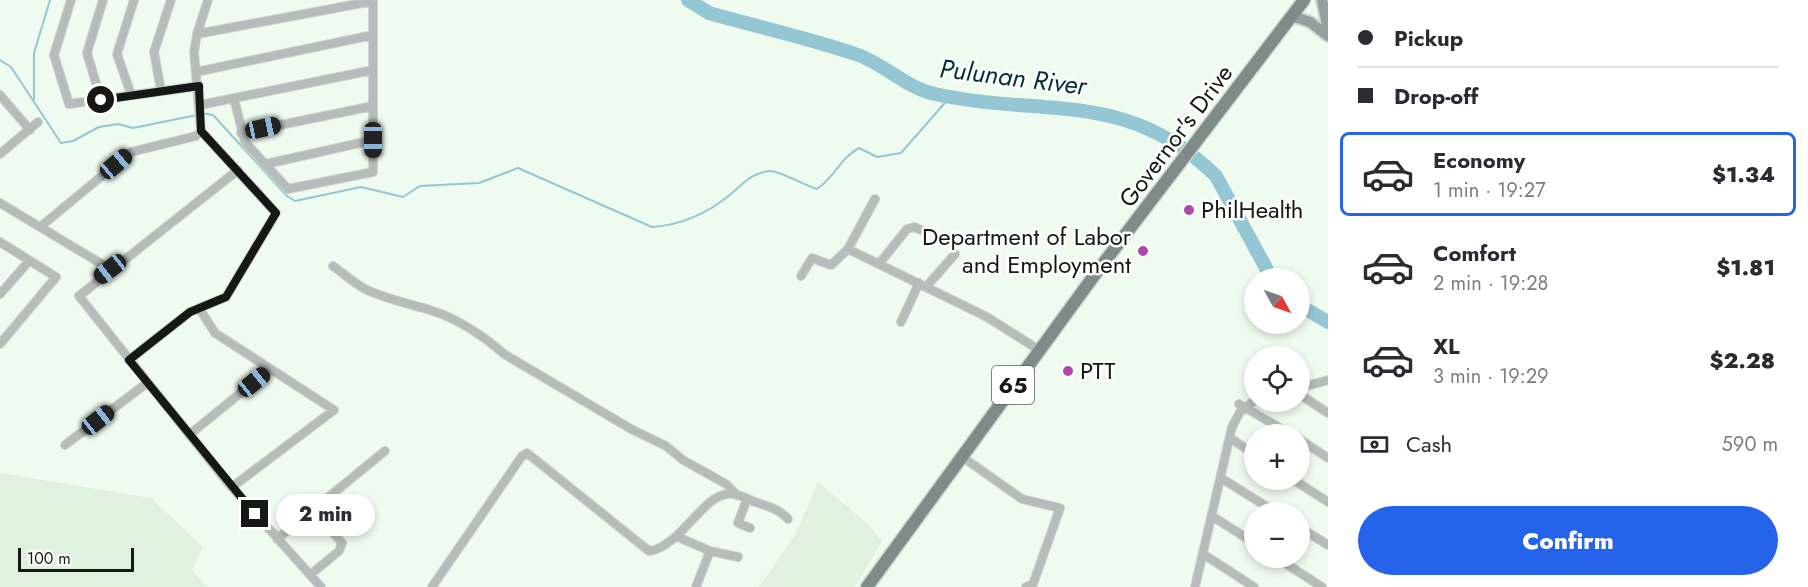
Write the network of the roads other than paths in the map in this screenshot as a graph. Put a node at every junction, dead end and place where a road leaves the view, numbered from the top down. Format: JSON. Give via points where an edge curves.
{"nodes":[{"id":1,"x":71,"y":0,"type":"edge"},
{"id":2,"x":103,"y":0,"type":"edge"},
{"id":3,"x":134,"y":0,"type":"edge"},
{"id":4,"x":171,"y":0,"type":"edge"},
{"id":5,"x":208,"y":0,"type":"edge"},
{"id":6,"x":1304,"y":0,"type":"edge"},
{"id":7,"x":1322,"y":0,"type":"edge"},
{"id":8,"x":373,"y":1,"type":"edge"},
{"id":9,"x":1292,"y":16,"type":"junction"},
{"id":10,"x":1328,"y":31,"type":"edge"},
{"id":11,"x":197,"y":34,"type":"junction"},
{"id":12,"x":373,"y":35,"type":"junction"},
{"id":13,"x":1328,"y":36,"type":"edge"},
{"id":14,"x":373,"y":70,"type":"junction"},
{"id":15,"x":196,"y":72,"type":"junction"},
{"id":16,"x":199,"y":86,"type":"junction"},
{"id":17,"x":161,"y":90,"type":"junction"},
{"id":18,"x":130,"y":94,"type":"junction"},
{"id":19,"x":0,"y":95,"type":"edge"},
{"id":20,"x":234,"y":99,"type":"junction"},
{"id":21,"x":101,"y":100,"type":"junction"},
{"id":22,"x":373,"y":106,"type":"junction"},
{"id":23,"x":200,"y":108,"type":"junction"},
{"id":24,"x":38,"y":122,"type":"dead end"},
{"id":25,"x":30,"y":130,"type":"junction"},
{"id":26,"x":201,"y":131,"type":"junction"},
{"id":27,"x":241,"y":132,"type":"junction"},
{"id":28,"x":373,"y":140,"type":"junction"},
{"id":29,"x":0,"y":154,"type":"edge"},
{"id":30,"x":266,"y":164,"type":"junction"},
{"id":31,"x":238,"y":170,"type":"junction"},
{"id":32,"x":876,"y":199,"type":"dead end"},
{"id":33,"x":0,"y":203,"type":"edge"},
{"id":34,"x":40,"y":227,"type":"junction"},
{"id":35,"x":923,"y":231,"type":"dead end"},
{"id":36,"x":1,"y":244,"type":"edge"},
{"id":37,"x":848,"y":249,"type":"junction"},
{"id":38,"x":955,"y":254,"type":"dead end"},
{"id":39,"x":29,"y":261,"type":"junction"},
{"id":40,"x":879,"y":264,"type":"junction"},
{"id":41,"x":333,"y":266,"type":"dead end"},
{"id":42,"x":110,"y":269,"type":"junction"},
{"id":43,"x":801,"y":276,"type":"dead end"},
{"id":44,"x":922,"y":285,"type":"junction"},
{"id":45,"x":0,"y":294,"type":"edge"},
{"id":46,"x":199,"y":308,"type":"junction"},
{"id":47,"x":901,"y":322,"type":"dead end"},
{"id":48,"x":0,"y":344,"type":"edge"},
{"id":49,"x":1039,"y":350,"type":"junction"},
{"id":50,"x":129,"y":360,"type":"junction"},
{"id":51,"x":270,"y":369,"type":"junction"},
{"id":52,"x":1328,"y":380,"type":"edge"},
{"id":53,"x":147,"y":383,"type":"junction"},
{"id":54,"x":1310,"y":385,"type":"edge"},
{"id":55,"x":1310,"y":401,"type":"edge"},
{"id":56,"x":1244,"y":408,"type":"edge"},
{"id":57,"x":1259,"y":412,"type":"edge"},
{"id":58,"x":1328,"y":413,"type":"edge"},
{"id":59,"x":1276,"y":424,"type":"edge"},
{"id":60,"x":189,"y":435,"type":"junction"},
{"id":61,"x":1230,"y":438,"type":"junction"},
{"id":62,"x":65,"y":445,"type":"dead end"},
{"id":63,"x":1244,"y":447,"type":"edge"},
{"id":64,"x":1310,"y":447,"type":"edge"},
{"id":65,"x":385,"y":451,"type":"dead end"},
{"id":66,"x":961,"y":456,"type":"junction"},
{"id":67,"x":1328,"y":458,"type":"edge"},
{"id":68,"x":1221,"y":478,"type":"junction"},
{"id":69,"x":232,"y":487,"type":"junction"},
{"id":70,"x":1309,"y":490,"type":"edge"},
{"id":71,"x":737,"y":495,"type":"junction"},
{"id":72,"x":747,"y":499,"type":"junction"},
{"id":73,"x":1259,"y":502,"type":"edge"},
{"id":74,"x":1328,"y":502,"type":"edge"},
{"id":75,"x":314,"y":510,"type":"junction"},
{"id":76,"x":1212,"y":516,"type":"junction"},
{"id":77,"x":788,"y":519,"type":"dead end"},
{"id":78,"x":750,"y":528,"type":"dead end"},
{"id":79,"x":1310,"y":534,"type":"edge"},
{"id":80,"x":678,"y":537,"type":"junction"},
{"id":81,"x":1244,"y":537,"type":"edge"},
{"id":82,"x":277,"y":539,"type":"junction"},
{"id":83,"x":1328,"y":545,"type":"edge"},
{"id":84,"x":710,"y":551,"type":"junction"},
{"id":85,"x":1203,"y":554,"type":"junction"},
{"id":86,"x":738,"y":557,"type":"dead end"},
{"id":87,"x":1293,"y":568,"type":"edge"},
{"id":88,"x":310,"y":575,"type":"junction"},
{"id":89,"x":321,"y":587,"type":"edge"},
{"id":90,"x":432,"y":587,"type":"edge"},
{"id":91,"x":696,"y":587,"type":"edge"},
{"id":92,"x":867,"y":587,"type":"edge"},
{"id":93,"x":1026,"y":587,"type":"edge"},
{"id":94,"x":1195,"y":587,"type":"edge"},
{"id":95,"x":1254,"y":587,"type":"edge"},
{"id":96,"x":1322,"y":587,"type":"edge"}],
"edges":[{"from":1,"to":21,"type":"street","via":[[54,55],[69,104]]},
{"from":2,"to":21,"type":"street","via":[[87,52]]},
{"from":3,"to":18,"type":"street","via":[[117,54]]},
{"from":4,"to":17,"type":"street","via":[[154,52]]},
{"from":5,"to":11,"type":"street"},
{"from":6,"to":9,"type":"main road","name":"Governor's Drive","number":"65"},
{"from":7,"to":10,"type":"street"},
{"from":8,"to":11,"type":"street"},
{"from":8,"to":12,"type":"street"},
{"from":9,"to":13,"type":"street","via":[[1310,22]]},
{"from":9,"to":49,"type":"main road","name":"Governor's Drive","number":"65"},
{"from":11,"to":15,"type":"street"},
{"from":12,"to":14,"type":"street"},
{"from":12,"to":15,"type":"street"},
{"from":14,"to":20,"type":"street"},
{"from":14,"to":22,"type":"street"},
{"from":15,"to":16,"type":"street"},
{"from":16,"to":17,"type":"street"},
{"from":16,"to":23,"type":"street"},
{"from":17,"to":18,"type":"street"},
{"from":18,"to":21,"type":"street"},
{"from":19,"to":25,"type":"street"},
{"from":20,"to":23,"type":"street"},
{"from":20,"to":27,"type":"street"},
{"from":22,"to":27,"type":"street"},
{"from":22,"to":28,"type":"street"},
{"from":23,"to":26,"type":"street"},
{"from":24,"to":25,"type":"street"},
{"from":25,"to":29,"type":"street"},
{"from":26,"to":31,"type":"street"},
{"from":26,"to":34,"type":"street","via":[[196,136],[131,152]]},
{"from":27,"to":30,"type":"street","via":[[245,142]]},
{"from":28,"to":30,"type":"street"},
{"from":28,"to":30,"type":"street","via":[[373,172],[293,190]]},
{"from":31,"to":42,"type":"street"},
{"from":31,"to":46,"type":"street","via":[[276,213],[232,291]]},
{"from":32,"to":37,"type":"street"},
{"from":33,"to":34,"type":"street"},
{"from":34,"to":42,"type":"street"},
{"from":35,"to":40,"type":"street","via":[[909,228]]},
{"from":36,"to":39,"type":"street"},
{"from":37,"to":40,"type":"street"},
{"from":37,"to":43,"type":"street","via":[[831,265],[812,258]]},
{"from":38,"to":44,"type":"street"},
{"from":39,"to":45,"type":"street"},
{"from":39,"to":48,"type":"street","via":[[56,277]]},
{"from":40,"to":44,"type":"street"},
{"from":41,"to":71,"type":"street","via":[[364,289],[456,322],[631,429],[666,446]]},
{"from":42,"to":50,"type":"street","via":[[79,296]]},
{"from":44,"to":47,"type":"street"},
{"from":44,"to":49,"type":"street","via":[[987,317]]},
{"from":46,"to":50,"type":"street"},
{"from":46,"to":51,"type":"street","via":[[215,333]]},
{"from":49,"to":66,"type":"main road","name":"Governor's Drive","number":"65"},
{"from":50,"to":53,"type":"street"},
{"from":51,"to":60,"type":"street"},
{"from":51,"to":69,"type":"street","via":[[334,410]]},
{"from":52,"to":54,"type":"street"},
{"from":53,"to":60,"type":"street"},
{"from":53,"to":62,"type":"street"},
{"from":55,"to":58,"type":"street"},
{"from":56,"to":61,"type":"street","via":[[1234,421]]},
{"from":57,"to":59,"type":"street"},
{"from":60,"to":69,"type":"street"},
{"from":61,"to":63,"type":"street"},
{"from":61,"to":68,"type":"street"},
{"from":64,"to":67,"type":"street"},
{"from":65,"to":75,"type":"street"},
{"from":66,"to":92,"type":"main road","name":"Governor's Drive","number":"65"},
{"from":66,"to":93,"type":"street","via":[[1022,499],[1060,508],[1033,584]]},
{"from":68,"to":73,"type":"street"},
{"from":68,"to":76,"type":"street"},
{"from":69,"to":82,"type":"street"},
{"from":70,"to":74,"type":"street"},
{"from":71,"to":72,"type":"street"},
{"from":71,"to":80,"type":"street","via":[[725,494],[712,501]]},
{"from":72,"to":77,"type":"street"},
{"from":72,"to":78,"type":"street","via":[[738,523]]},
{"from":75,"to":82,"type":"street"},
{"from":75,"to":88,"type":"street","via":[[342,543],[339,551]]},
{"from":76,"to":81,"type":"street"},
{"from":76,"to":85,"type":"street"},
{"from":79,"to":83,"type":"street"},
{"from":80,"to":84,"type":"street"},
{"from":80,"to":90,"type":"street","via":[[653,550],[645,549],[527,453]]},
{"from":82,"to":88,"type":"street"},
{"from":84,"to":86,"type":"street"},
{"from":84,"to":91,"type":"street"},
{"from":85,"to":94,"type":"street"},
{"from":85,"to":95,"type":"street"},
{"from":87,"to":96,"type":"street"},
{"from":88,"to":89,"type":"street"}]}
